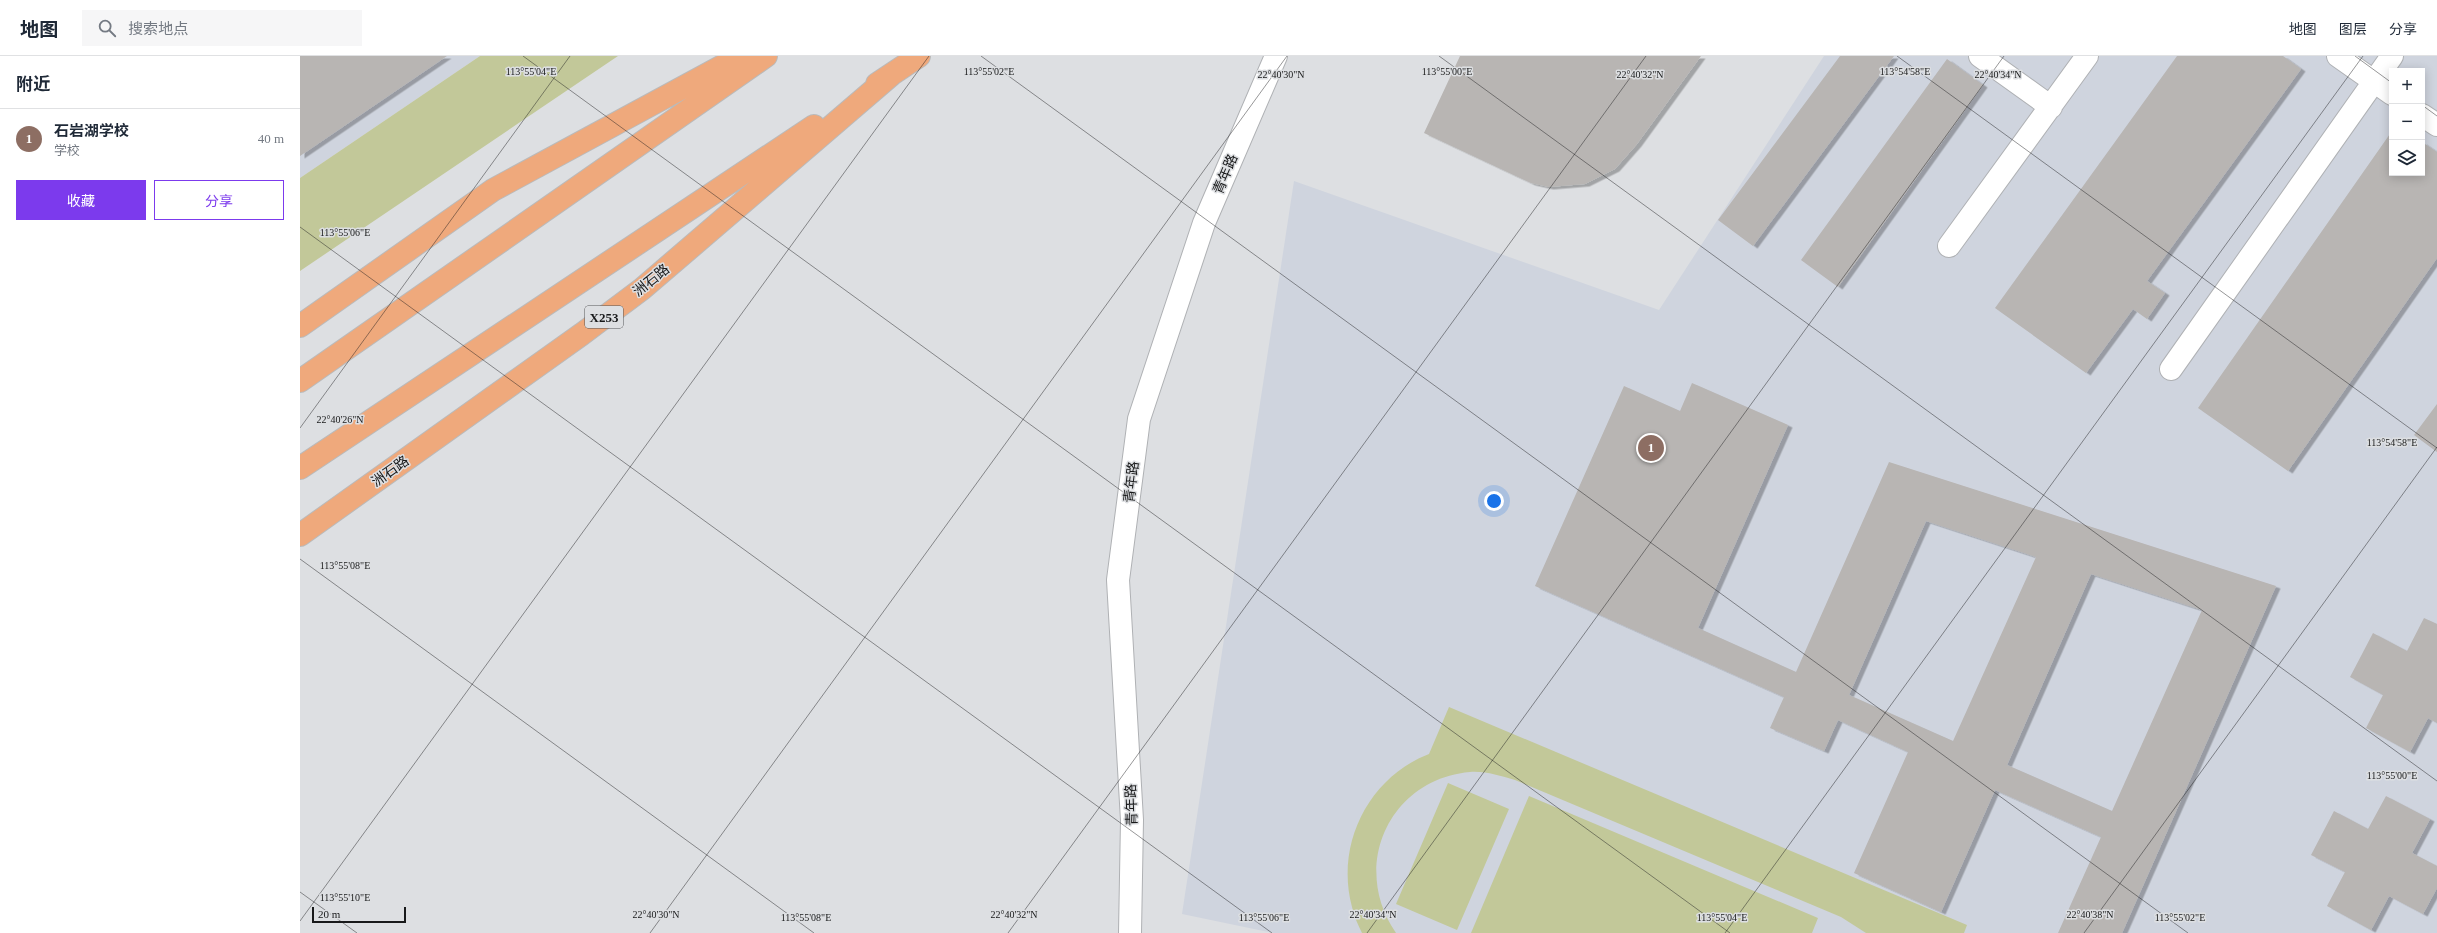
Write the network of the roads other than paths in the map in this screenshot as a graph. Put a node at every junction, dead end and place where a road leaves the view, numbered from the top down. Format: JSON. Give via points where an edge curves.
{"nodes":[{"id":1,"x":741,"y":56,"type":"edge"},
{"id":2,"x":766,"y":56,"type":"edge"},
{"id":3,"x":919,"y":56,"type":"edge"},
{"id":4,"x":1276,"y":56,"type":"edge"},
{"id":5,"x":1980,"y":56,"type":"edge"},
{"id":6,"x":2087,"y":56,"type":"edge"},
{"id":7,"x":2338,"y":56,"type":"edge"},
{"id":8,"x":2392,"y":56,"type":"edge"},
{"id":9,"x":890,"y":76,"type":"junction"},
{"id":10,"x":2374,"y":81,"type":"junction"},
{"id":11,"x":2389,"y":92,"type":"edge"},
{"id":12,"x":2050,"y":107,"type":"junction"},
{"id":13,"x":2425,"y":117,"type":"edge"},
{"id":14,"x":2437,"y":126,"type":"edge"},
{"id":15,"x":1950,"y":246,"type":"dead end"},
{"id":16,"x":300,"y":326,"type":"edge"},
{"id":17,"x":2170,"y":369,"type":"dead end"},
{"id":18,"x":300,"y":381,"type":"edge"},
{"id":19,"x":300,"y":468,"type":"edge"},
{"id":20,"x":300,"y":535,"type":"edge"},
{"id":21,"x":1130,"y":933,"type":"edge"}],
"edges":[{"from":1,"to":16,"type":"main road","via":[[493,190]]},
{"from":2,"to":18,"type":"main road"},
{"from":3,"to":9,"type":"main road","name":"洲石路","number":"X253"},
{"from":4,"to":21,"type":"street","name":"青年路","via":[[1204,223],[1139,419],[1118,580],[1132,820]]},
{"from":5,"to":12,"type":"street"},
{"from":6,"to":12,"type":"street"},
{"from":7,"to":10,"type":"street"},
{"from":8,"to":10,"type":"street"},
{"from":9,"to":19,"type":"main road","name":"洲石路","number":"X253"},
{"from":9,"to":20,"type":"main road","name":"洲石路","number":"X253","via":[[642,289]]},
{"from":10,"to":11,"type":"street"},
{"from":10,"to":17,"type":"street"},
{"from":12,"to":15,"type":"street"},
{"from":13,"to":14,"type":"street"}]}
